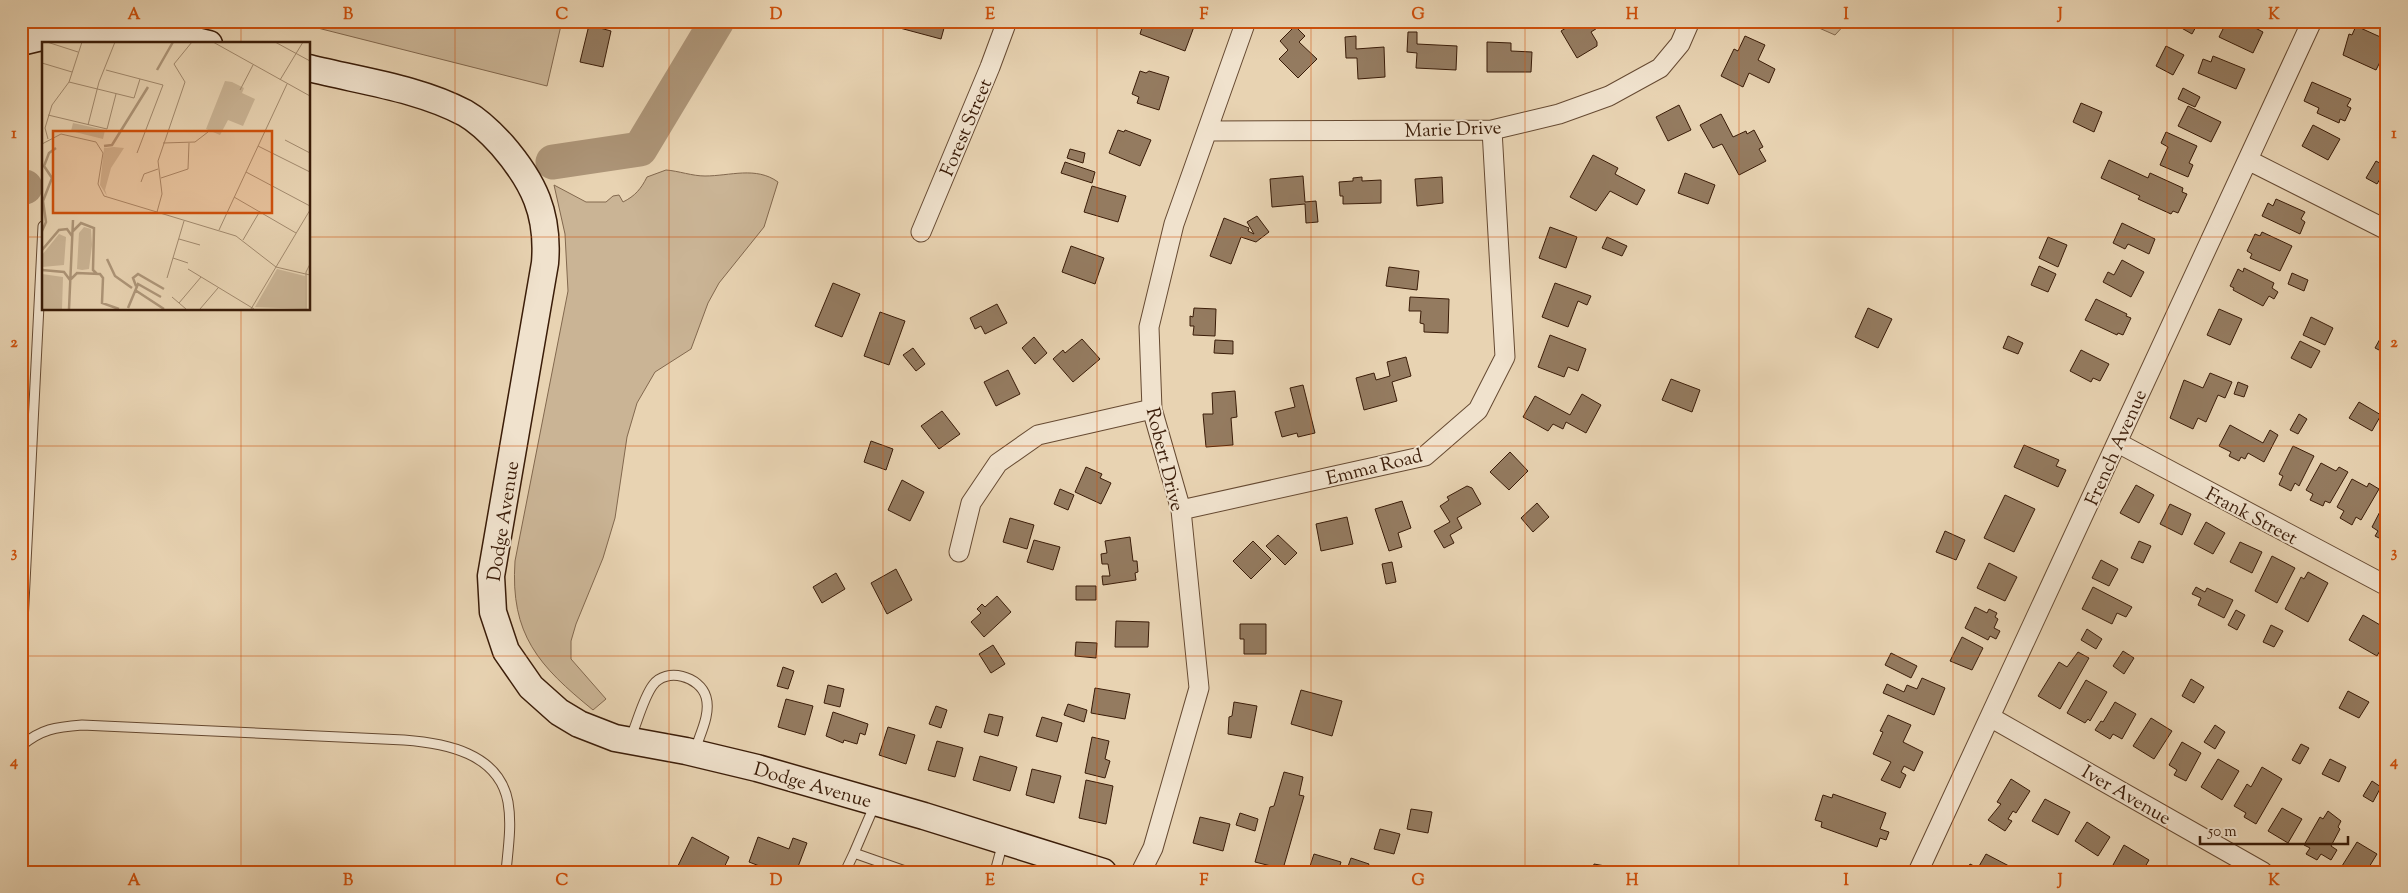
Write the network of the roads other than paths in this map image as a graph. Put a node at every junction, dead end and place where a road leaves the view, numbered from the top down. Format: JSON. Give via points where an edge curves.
{"nodes":[{"id":1,"x":1006,"y":21,"type":"edge"},
{"id":2,"x":1246,"y":21,"type":"edge"},
{"id":3,"x":1690,"y":21,"type":"edge"},
{"id":4,"x":2312,"y":21,"type":"edge"},
{"id":5,"x":21,"y":42,"type":"edge"},
{"id":6,"x":197,"y":42,"type":"edge"},
{"id":7,"x":310,"y":68,"type":"edge"},
{"id":8,"x":1492,"y":130,"type":"junction"},
{"id":9,"x":1208,"y":131,"type":"junction"},
{"id":10,"x":2248,"y":160,"type":"junction"},
{"id":11,"x":42,"y":226,"type":"dead end"},
{"id":12,"x":2387,"y":230,"type":"edge"},
{"id":13,"x":920,"y":232,"type":"dead end"},
{"id":14,"x":1152,"y":409,"type":"junction"},
{"id":15,"x":2118,"y":443,"type":"junction"},
{"id":16,"x":1180,"y":510,"type":"junction"},
{"id":17,"x":959,"y":552,"type":"dead end"},
{"id":18,"x":2387,"y":586,"type":"edge"},
{"id":19,"x":21,"y":662,"type":"edge"},
{"id":20,"x":1990,"y":717,"type":"junction"},
{"id":21,"x":630,"y":740,"type":"junction"},
{"id":22,"x":21,"y":746,"type":"edge"},
{"id":23,"x":694,"y":752,"type":"junction"},
{"id":24,"x":876,"y":802,"type":"junction"},
{"id":25,"x":1003,"y":840,"type":"junction"},
{"id":26,"x":854,"y":854,"type":"junction"},
{"id":27,"x":506,"y":872,"type":"edge"},
{"id":28,"x":845,"y":872,"type":"edge"},
{"id":29,"x":908,"y":872,"type":"edge"},
{"id":30,"x":995,"y":872,"type":"edge"},
{"id":31,"x":1103,"y":872,"type":"edge"},
{"id":32,"x":1141,"y":872,"type":"edge"},
{"id":33,"x":1918,"y":872,"type":"edge"},
{"id":34,"x":2263,"y":872,"type":"edge"}],
"edges":[{"from":1,"to":13,"type":"street","name":"Forest Street","via":[[990,67]]},
{"from":2,"to":9,"type":"street","name":"Robert Drive"},
{"from":3,"to":8,"type":"street","name":"Marie Drive","via":[[1680,44],[1660,68],[1609,96],[1559,114]]},
{"from":4,"to":10,"type":"street","name":"French Avenue"},
{"from":5,"to":6,"type":"main road","via":[[76,31],[118,29]]},
{"from":7,"to":21,"type":"main road","name":"Dodge Avenue","via":[[421,95],[466,114],[492,133],[516,161],[536,195],[545,231],[545,263],[492,558],[493,612],[506,651],[531,687],[559,712],[579,724],[597,733]]},
{"from":8,"to":9,"type":"street","name":"Marie Drive"},
{"from":8,"to":16,"type":"street","name":"Emma Road","via":[[1505,357],[1478,410],[1424,456]]},
{"from":9,"to":14,"type":"street","name":"Robert Drive","via":[[1174,224],[1149,327]]},
{"from":10,"to":12,"type":"street"},
{"from":10,"to":15,"type":"street","name":"French Avenue"},
{"from":11,"to":19,"type":"lane"},
{"from":14,"to":16,"type":"street","name":"Robert Drive"},
{"from":14,"to":17,"type":"street","via":[[1038,435],[998,463],[971,503]]},
{"from":15,"to":18,"type":"street","name":"Frank Street"},
{"from":15,"to":20,"type":"street","name":"French Avenue"},
{"from":16,"to":32,"type":"street","name":"Robert Drive","via":[[1198,688],[1153,848]]},
{"from":20,"to":33,"type":"street","name":"French Avenue"},
{"from":20,"to":34,"type":"street","name":"Iver Avenue"},
{"from":21,"to":23,"type":"main road","name":"Dodge Avenue"},
{"from":21,"to":23,"type":"lane","via":[[653,684],[668,676],[682,676],[699,683],[707,698],[707,714]]},
{"from":22,"to":27,"type":"lane","via":[[35,735],[56,727],[82,725],[404,740],[447,745],[483,762],[502,784],[508,802],[509,822]]},
{"from":23,"to":24,"type":"main road","name":"Dodge Avenue"},
{"from":24,"to":25,"type":"main road","name":"Dodge Avenue"},
{"from":24,"to":26,"type":"lane"},
{"from":25,"to":30,"type":"lane"},
{"from":25,"to":31,"type":"main road","name":"Dodge Avenue"},
{"from":26,"to":28,"type":"lane"},
{"from":26,"to":29,"type":"lane"}]}
